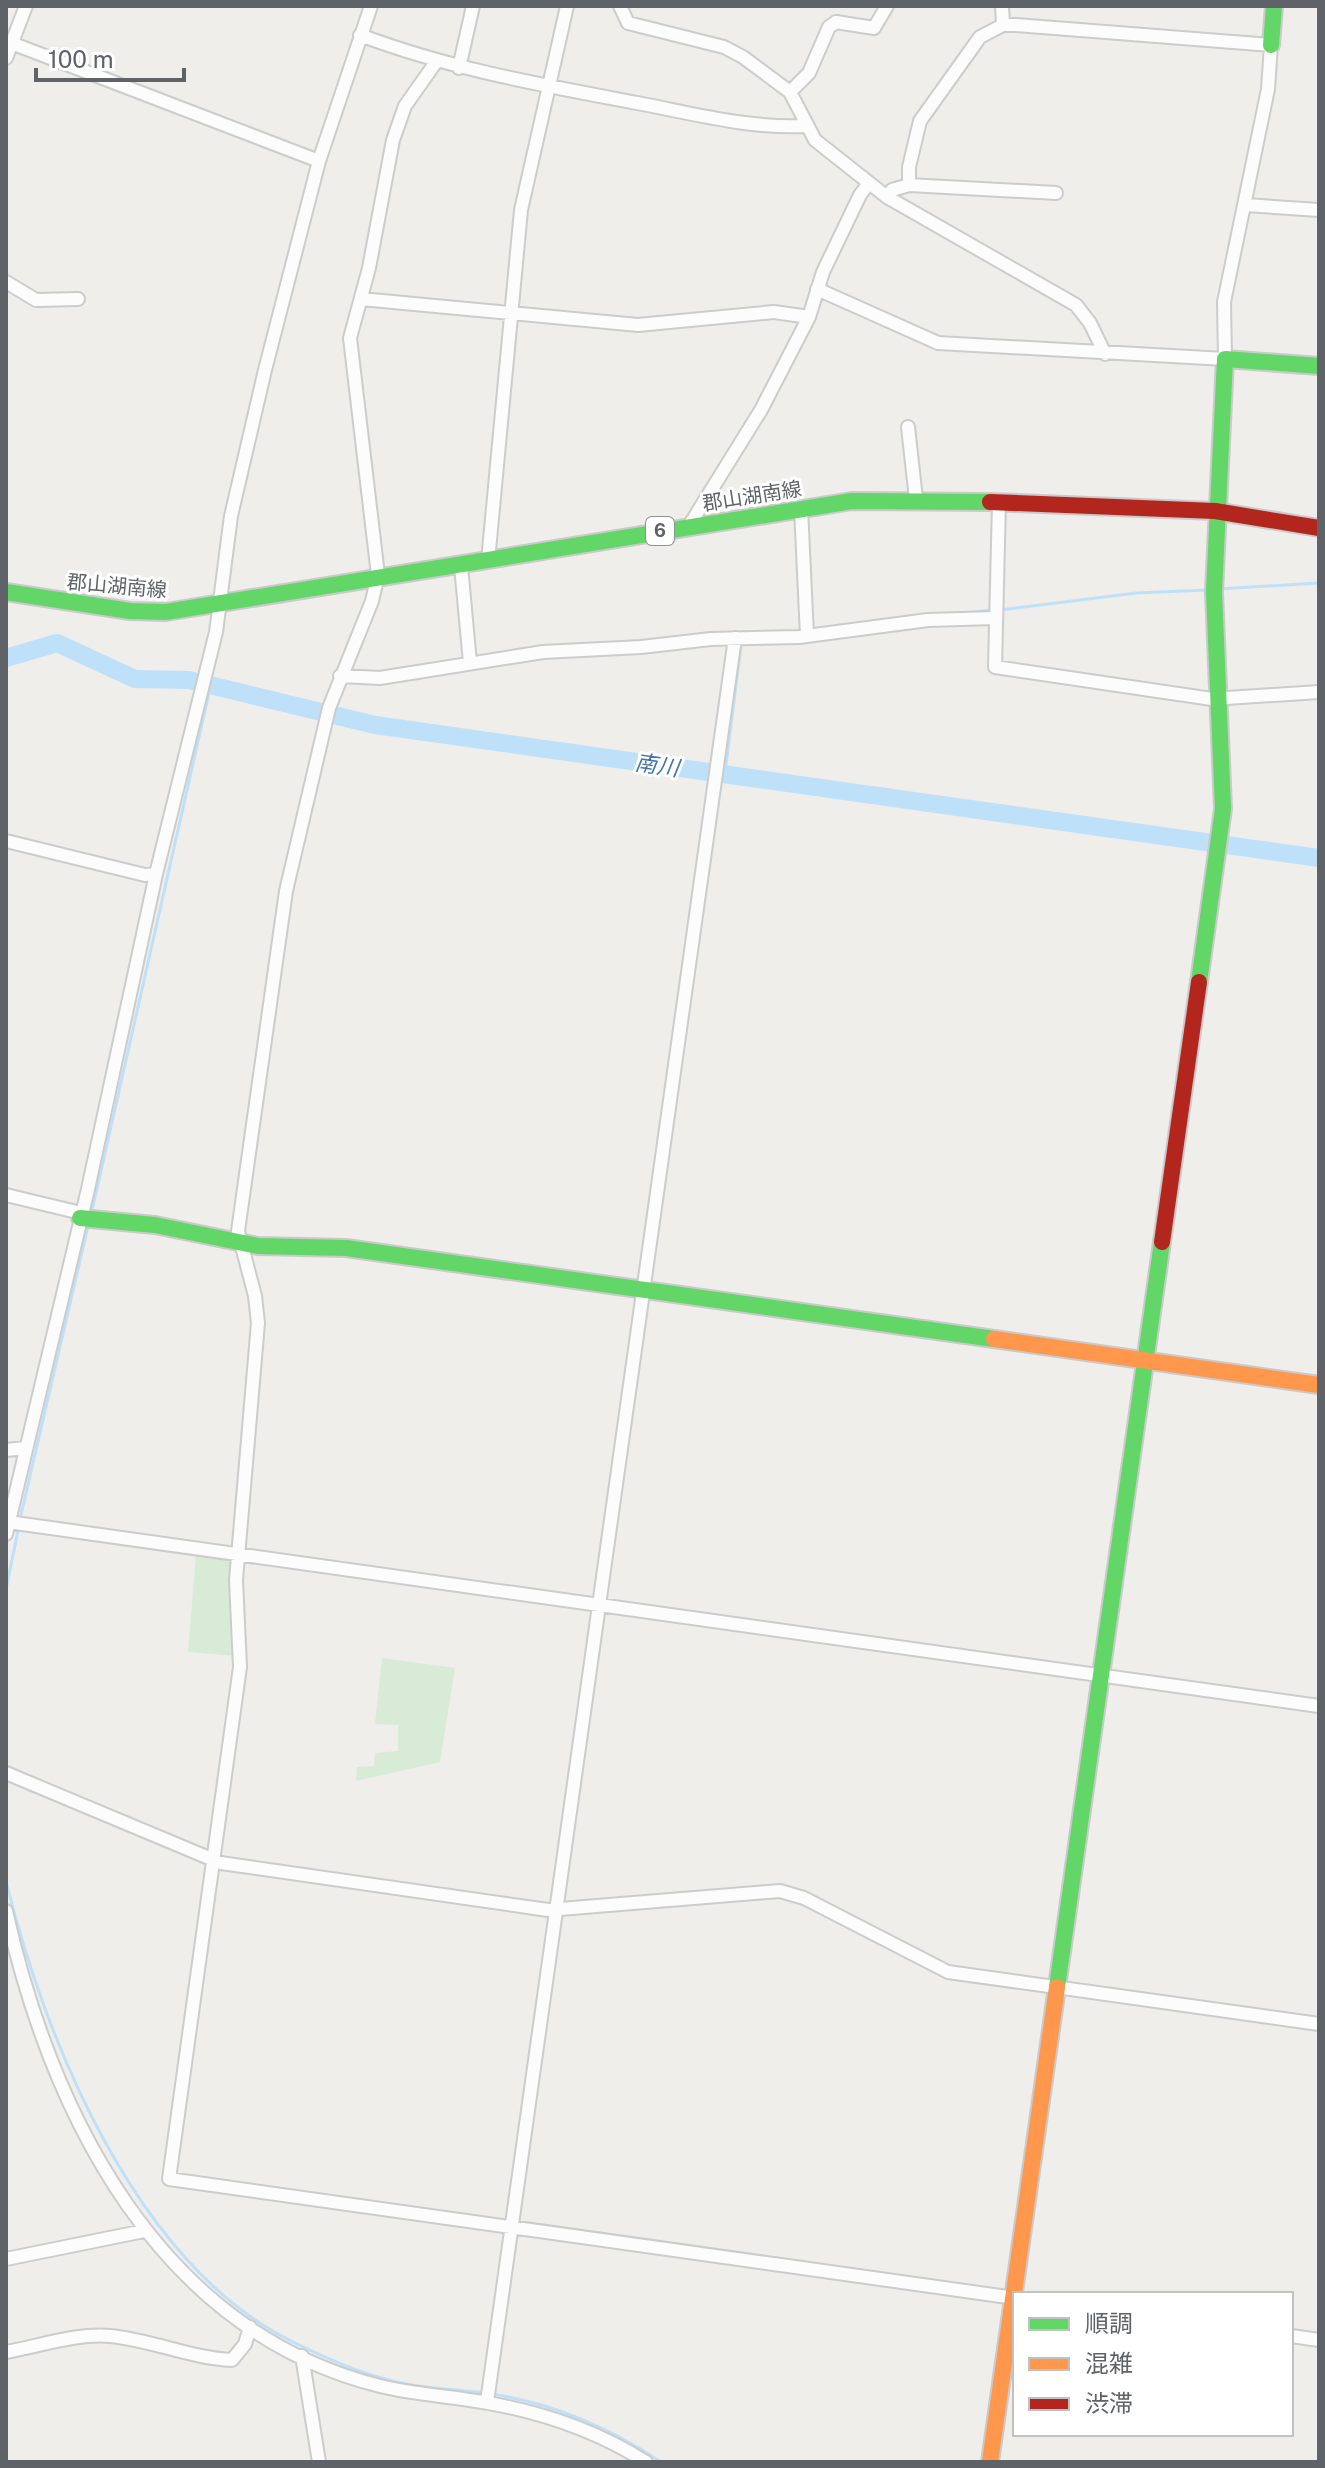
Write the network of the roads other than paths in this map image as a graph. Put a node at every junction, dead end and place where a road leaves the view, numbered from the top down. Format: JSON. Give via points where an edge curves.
{"nodes":[{"id":1,"x":26,"y":6,"type":"edge"},
{"id":2,"x":371,"y":6,"type":"edge"},
{"id":3,"x":473,"y":6,"type":"edge"},
{"id":4,"x":567,"y":6,"type":"edge"},
{"id":5,"x":620,"y":6,"type":"edge"},
{"id":6,"x":887,"y":6,"type":"edge"},
{"id":7,"x":1002,"y":6,"type":"edge"},
{"id":8,"x":1274,"y":6,"type":"edge"},
{"id":9,"x":1003,"y":25,"type":"junction"},
{"id":10,"x":360,"y":35,"type":"junction"},
{"id":11,"x":9,"y":42,"type":"edge"},
{"id":12,"x":1271,"y":45,"type":"junction"},
{"id":13,"x":6,"y":58,"type":"edge"},
{"id":14,"x":436,"y":62,"type":"junction"},
{"id":15,"x":459,"y":68,"type":"junction"},
{"id":16,"x":548,"y":87,"type":"junction"},
{"id":17,"x":790,"y":92,"type":"junction"},
{"id":18,"x":805,"y":126,"type":"junction"},
{"id":19,"x":319,"y":161,"type":"junction"},
{"id":20,"x":869,"y":183,"type":"junction"},
{"id":21,"x":909,"y":185,"type":"junction"},
{"id":22,"x":1056,"y":193,"type":"dead end"},
{"id":23,"x":887,"y":197,"type":"junction"},
{"id":24,"x":1246,"y":205,"type":"junction"},
{"id":25,"x":1319,"y":210,"type":"edge"},
{"id":26,"x":6,"y":282,"type":"edge"},
{"id":27,"x":817,"y":289,"type":"junction"},
{"id":28,"x":78,"y":299,"type":"dead end"},
{"id":29,"x":361,"y":299,"type":"junction"},
{"id":30,"x":510,"y":312,"type":"junction"},
{"id":31,"x":809,"y":317,"type":"junction"},
{"id":32,"x":1105,"y":354,"type":"junction"},
{"id":33,"x":1225,"y":359,"type":"junction"},
{"id":34,"x":1319,"y":366,"type":"edge"},
{"id":35,"x":908,"y":427,"type":"dead end"},
{"id":36,"x":916,"y":499,"type":"junction"},
{"id":37,"x":999,"y":502,"type":"junction"},
{"id":38,"x":801,"y":508,"type":"junction"},
{"id":39,"x":1215,"y":511,"type":"junction"},
{"id":40,"x":689,"y":526,"type":"junction"},
{"id":41,"x":1319,"y":528,"type":"edge"},
{"id":42,"x":488,"y":561,"type":"junction"},
{"id":43,"x":461,"y":566,"type":"junction"},
{"id":44,"x":376,"y":580,"type":"junction"},
{"id":45,"x":6,"y":592,"type":"edge"},
{"id":46,"x":217,"y":606,"type":"junction"},
{"id":47,"x":995,"y":618,"type":"junction"},
{"id":48,"x":807,"y":636,"type":"junction"},
{"id":49,"x":735,"y":638,"type":"junction"},
{"id":50,"x":470,"y":663,"type":"junction"},
{"id":51,"x":340,"y":676,"type":"junction"},
{"id":52,"x":1319,"y":692,"type":"edge"},
{"id":53,"x":1220,"y":699,"type":"junction"},
{"id":54,"x":6,"y":841,"type":"edge"},
{"id":55,"x":156,"y":874,"type":"junction"},
{"id":56,"x":6,"y":1195,"type":"edge"},
{"id":57,"x":81,"y":1215,"type":"junction"},
{"id":58,"x":240,"y":1242,"type":"junction"},
{"id":59,"x":645,"y":1290,"type":"junction"},
{"id":60,"x":1144,"y":1360,"type":"junction"},
{"id":61,"x":1319,"y":1385,"type":"edge"},
{"id":62,"x":26,"y":1448,"type":"junction"},
{"id":63,"x":6,"y":1450,"type":"edge"},
{"id":64,"x":13,"y":1526,"type":"edge"},
{"id":65,"x":238,"y":1556,"type":"junction"},
{"id":66,"x":600,"y":1607,"type":"junction"},
{"id":67,"x":1100,"y":1676,"type":"junction"},
{"id":68,"x":1319,"y":1706,"type":"edge"},
{"id":69,"x":6,"y":1773,"type":"edge"},
{"id":70,"x":212,"y":1861,"type":"junction"},
{"id":71,"x":557,"y":1910,"type":"junction"},
{"id":72,"x":6,"y":1911,"type":"edge"},
{"id":73,"x":1056,"y":1987,"type":"junction"},
{"id":74,"x":1319,"y":2024,"type":"edge"},
{"id":75,"x":510,"y":2228,"type":"junction"},
{"id":76,"x":144,"y":2231,"type":"junction"},
{"id":77,"x":6,"y":2259,"type":"edge"},
{"id":78,"x":1015,"y":2292,"type":"edge"},
{"id":79,"x":1013,"y":2298,"type":"edge"},
{"id":80,"x":1013,"y":2305,"type":"edge"},
{"id":81,"x":250,"y":2327,"type":"junction"},
{"id":82,"x":1293,"y":2336,"type":"edge"},
{"id":83,"x":1319,"y":2340,"type":"edge"},
{"id":84,"x":6,"y":2352,"type":"edge"},
{"id":85,"x":302,"y":2356,"type":"junction"},
{"id":86,"x":487,"y":2402,"type":"junction"},
{"id":87,"x":319,"y":2462,"type":"edge"},
{"id":88,"x":646,"y":2462,"type":"edge"},
{"id":89,"x":990,"y":2462,"type":"edge"}],
"edges":[{"from":1,"to":11,"type":"street"},
{"from":2,"to":10,"type":"street"},
{"from":3,"to":15,"type":"street"},
{"from":4,"to":16,"type":"street"},
{"from":5,"to":17,"type":"street","via":[[628,23],[724,47]]},
{"from":6,"to":17,"type":"street","via":[[874,28],[836,22],[829,27],[809,73]]},
{"from":7,"to":9,"type":"street"},
{"from":8,"to":12,"type":"street"},
{"from":9,"to":12,"type":"street"},
{"from":9,"to":21,"type":"street","via":[[980,37],[920,121]]},
{"from":10,"to":14,"type":"street"},
{"from":10,"to":19,"type":"street"},
{"from":11,"to":13,"type":"street"},
{"from":11,"to":19,"type":"street"},
{"from":12,"to":24,"type":"street"},
{"from":14,"to":15,"type":"street"},
{"from":14,"to":29,"type":"street","via":[[405,106],[393,140]]},
{"from":15,"to":16,"type":"street"},
{"from":16,"to":18,"type":"street","via":[[697,116]]},
{"from":16,"to":30,"type":"street","via":[[526,172]]},
{"from":17,"to":18,"type":"street"},
{"from":18,"to":20,"type":"street"},
{"from":19,"to":46,"type":"street","via":[[231,516]]},
{"from":20,"to":23,"type":"street"},
{"from":20,"to":27,"type":"street"},
{"from":21,"to":22,"type":"street"},
{"from":21,"to":23,"type":"street"},
{"from":23,"to":32,"type":"street","via":[[1076,305]]},
{"from":24,"to":25,"type":"street"},
{"from":24,"to":33,"type":"street","via":[[1224,302]]},
{"from":26,"to":28,"type":"street","via":[[36,300]]},
{"from":27,"to":31,"type":"street"},
{"from":27,"to":32,"type":"street","via":[[938,343]]},
{"from":29,"to":30,"type":"street"},
{"from":29,"to":44,"type":"street","via":[[350,338]]},
{"from":30,"to":31,"type":"street","via":[[638,325],[774,312]]},
{"from":30,"to":42,"type":"street"},
{"from":31,"to":40,"type":"street","via":[[761,410]]},
{"from":32,"to":33,"type":"street"},
{"from":33,"to":34,"type":"street"},
{"from":33,"to":39,"type":"street"},
{"from":35,"to":36,"type":"street"},
{"from":36,"to":37,"type":"street","name":"郡山湖南線","number":"6"},
{"from":36,"to":38,"type":"street","name":"郡山湖南線","number":"6"},
{"from":37,"to":39,"type":"street","name":"郡山湖南線","number":"6"},
{"from":37,"to":47,"type":"street"},
{"from":38,"to":40,"type":"street","name":"郡山湖南線","number":"6"},
{"from":38,"to":48,"type":"street"},
{"from":39,"to":41,"type":"street","name":"郡山湖南線","number":"6"},
{"from":39,"to":53,"type":"street"},
{"from":40,"to":42,"type":"street","name":"郡山湖南線","number":"6"},
{"from":42,"to":43,"type":"street","name":"郡山湖南線","number":"6"},
{"from":43,"to":44,"type":"street","name":"郡山湖南線","number":"6"},
{"from":43,"to":50,"type":"street"},
{"from":44,"to":46,"type":"street","name":"郡山湖南線","number":"6"},
{"from":44,"to":51,"type":"street"},
{"from":45,"to":46,"type":"street","name":"郡山湖南線","number":"6","via":[[130,611]]},
{"from":46,"to":55,"type":"street","via":[[216,632]]},
{"from":47,"to":48,"type":"street","via":[[928,620]]},
{"from":47,"to":53,"type":"street","via":[[995,667]]},
{"from":48,"to":49,"type":"street"},
{"from":49,"to":50,"type":"street","via":[[543,652]]},
{"from":49,"to":59,"type":"street"},
{"from":50,"to":51,"type":"street","via":[[380,678]]},
{"from":51,"to":58,"type":"street","via":[[286,891]]},
{"from":52,"to":53,"type":"street"},
{"from":53,"to":60,"type":"street","via":[[1220,834]]},
{"from":54,"to":55,"type":"street"},
{"from":55,"to":57,"type":"street"},
{"from":56,"to":57,"type":"street"},
{"from":57,"to":58,"type":"street"},
{"from":57,"to":62,"type":"street"},
{"from":58,"to":59,"type":"street","via":[[346,1248]]},
{"from":58,"to":65,"type":"street","via":[[258,1323]]},
{"from":59,"to":60,"type":"street"},
{"from":59,"to":66,"type":"street"},
{"from":60,"to":61,"type":"street"},
{"from":60,"to":67,"type":"street"},
{"from":62,"to":63,"type":"street"},
{"from":62,"to":64,"type":"street"},
{"from":64,"to":65,"type":"street"},
{"from":65,"to":66,"type":"street"},
{"from":65,"to":70,"type":"street","via":[[240,1667]]},
{"from":66,"to":67,"type":"street"},
{"from":66,"to":71,"type":"street"},
{"from":67,"to":68,"type":"street"},
{"from":67,"to":73,"type":"street"},
{"from":69,"to":70,"type":"street"},
{"from":70,"to":71,"type":"street"},
{"from":70,"to":75,"type":"street","via":[[169,2179]]},
{"from":71,"to":73,"type":"street","via":[[780,1891],[804,1898],[937,1968]]},
{"from":71,"to":75,"type":"street"},
{"from":72,"to":76,"type":"street","via":[[38,2025],[62,2085],[98,2160]]},
{"from":73,"to":74,"type":"street"},
{"from":73,"to":78,"type":"street"},
{"from":75,"to":79,"type":"street"},
{"from":75,"to":86,"type":"street"},
{"from":76,"to":77,"type":"street"},
{"from":76,"to":81,"type":"street","via":[[200,2288]]},
{"from":80,"to":89,"type":"street"},
{"from":81,"to":84,"type":"street","via":[[232,2360],[109,2336]]},
{"from":81,"to":85,"type":"street"},
{"from":82,"to":83,"type":"street"},
{"from":85,"to":86,"type":"street","via":[[379,2386]]},
{"from":85,"to":87,"type":"street"},
{"from":86,"to":88,"type":"street","via":[[587,2429]]}]}
